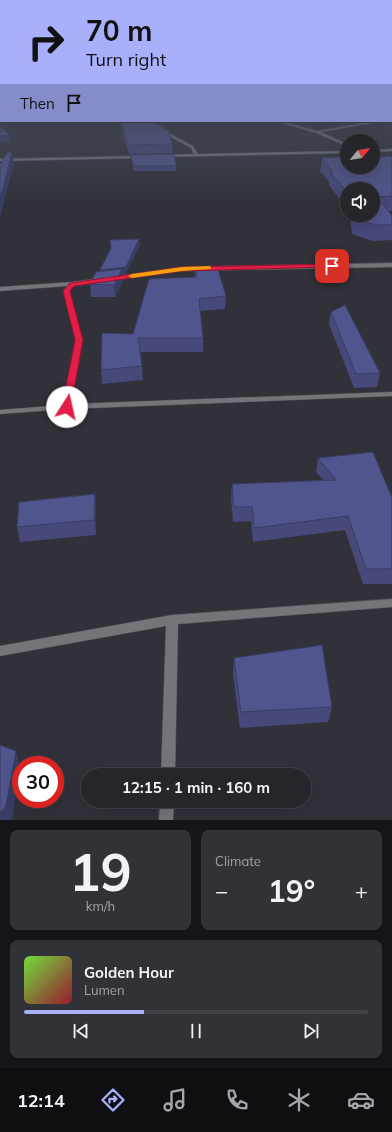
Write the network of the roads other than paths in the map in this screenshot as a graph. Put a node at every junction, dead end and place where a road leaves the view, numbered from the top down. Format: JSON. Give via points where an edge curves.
{"nodes":[{"id":1,"x":154,"y":126,"type":"edge"},
{"id":2,"x":296,"y":126,"type":"edge"},
{"id":3,"x":351,"y":126,"type":"edge"},
{"id":4,"x":317,"y":132,"type":"junction"},
{"id":5,"x":340,"y":142,"type":"edge"},
{"id":6,"x":392,"y":150,"type":"edge"},
{"id":7,"x":380,"y":151,"type":"edge"},
{"id":8,"x":340,"y":152,"type":"edge"},
{"id":9,"x":197,"y":155,"type":"junction"},
{"id":10,"x":147,"y":156,"type":"edge"},
{"id":11,"x":162,"y":156,"type":"edge"},
{"id":12,"x":0,"y":160,"type":"edge"},
{"id":13,"x":392,"y":265,"type":"edge"},
{"id":14,"x":72,"y":284,"type":"junction"},
{"id":15,"x":0,"y":289,"type":"edge"},
{"id":16,"x":392,"y":394,"type":"edge"},
{"id":17,"x":67,"y":407,"type":"junction"},
{"id":18,"x":0,"y":412,"type":"edge"},
{"id":19,"x":392,"y":603,"type":"edge"},
{"id":20,"x":172,"y":620,"type":"junction"},
{"id":21,"x":0,"y":651,"type":"edge"},
{"id":22,"x":168,"y":768,"type":"edge"},
{"id":23,"x":167,"y":808,"type":"edge"},
{"id":24,"x":166,"y":820,"type":"edge"}],
"edges":[{"from":1,"to":9,"type":"street","via":[[192,147]]},
{"from":2,"to":4,"type":"street"},
{"from":3,"to":4,"type":"street"},
{"from":4,"to":5,"type":"street"},
{"from":6,"to":7,"type":"street"},
{"from":8,"to":9,"type":"street"},
{"from":9,"to":11,"type":"street"},
{"from":10,"to":12,"type":"street"},
{"from":13,"to":14,"type":"street","via":[[182,269]]},
{"from":14,"to":15,"type":"street"},
{"from":14,"to":17,"type":"street","via":[[66,291],[79,340]]},
{"from":16,"to":17,"type":"street"},
{"from":17,"to":18,"type":"street"},
{"from":19,"to":20,"type":"street"},
{"from":20,"to":21,"type":"street"},
{"from":20,"to":22,"type":"street"},
{"from":23,"to":24,"type":"street"}]}
